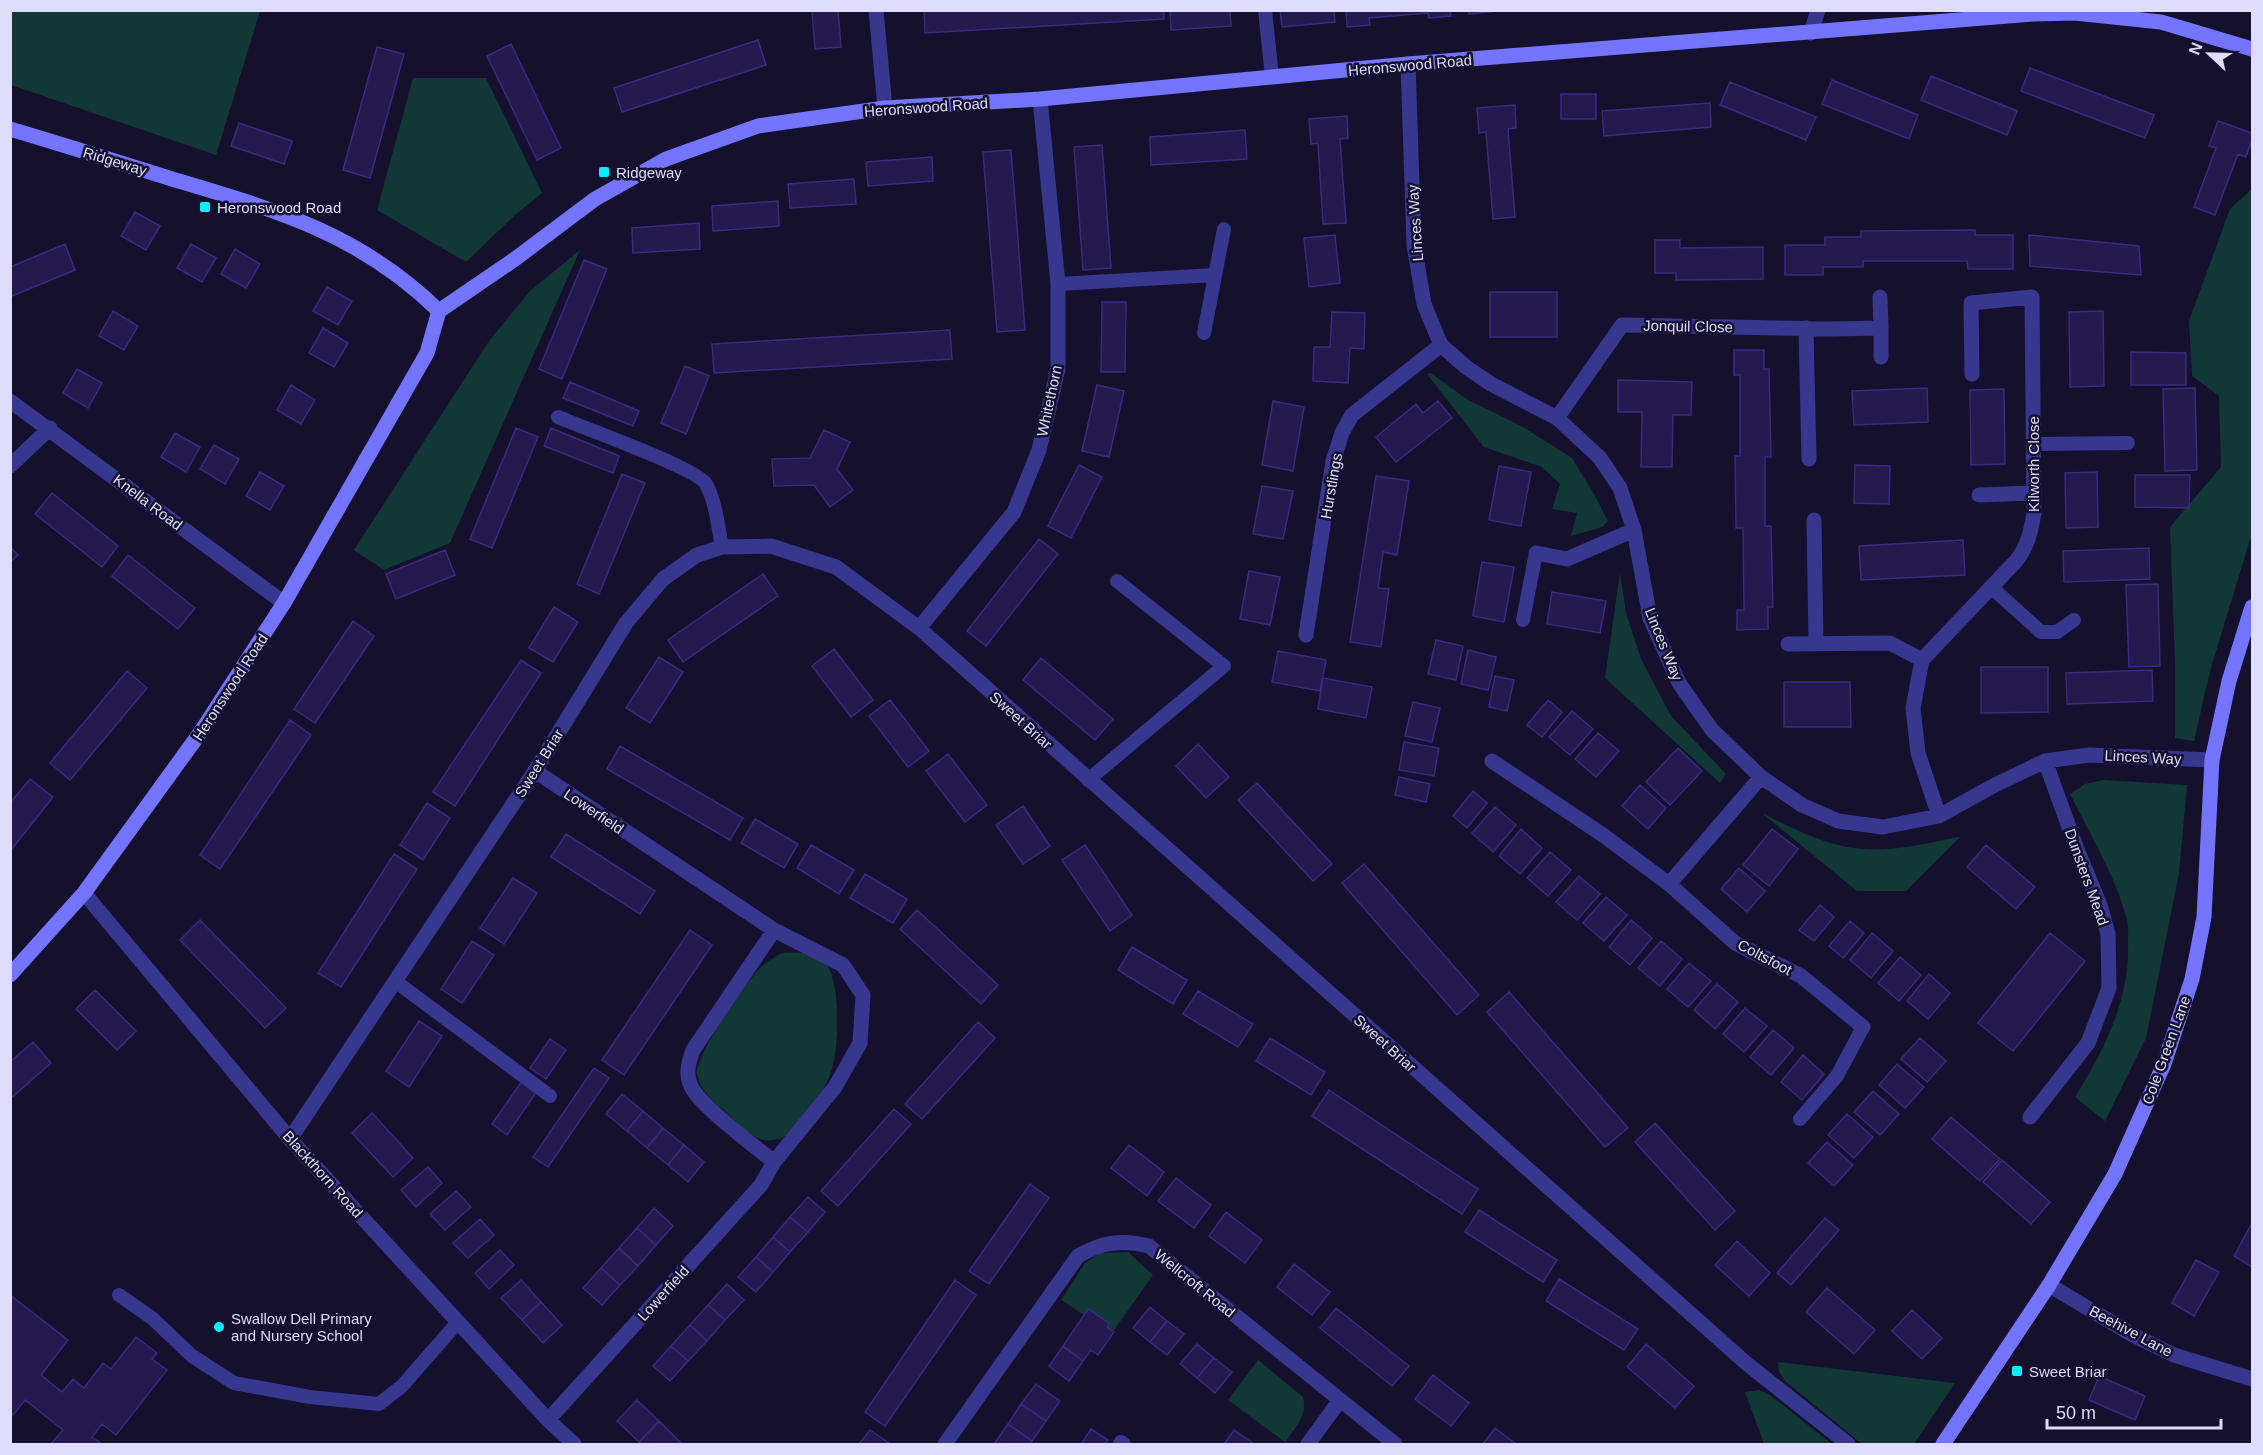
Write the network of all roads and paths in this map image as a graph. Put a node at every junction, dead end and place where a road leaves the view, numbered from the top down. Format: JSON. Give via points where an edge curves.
{"nodes":[{"id":1,"x":876,"y":10,"type":"edge"},
{"id":2,"x":1265,"y":10,"type":"edge"},
{"id":3,"x":1818,"y":10,"type":"edge"},
{"id":4,"x":2075,"y":12,"type":"edge"},
{"id":5,"x":1811,"y":33,"type":"junction"},
{"id":6,"x":2253,"y":49,"type":"edge"},
{"id":7,"x":1408,"y":64,"type":"junction"},
{"id":8,"x":1272,"y":77,"type":"junction"},
{"id":9,"x":1040,"y":99,"type":"junction"},
{"id":10,"x":885,"y":108,"type":"junction"},
{"id":11,"x":10,"y":129,"type":"edge"},
{"id":12,"x":1224,"y":229,"type":"dead end"},
{"id":13,"x":1215,"y":275,"type":"junction"},
{"id":14,"x":1058,"y":284,"type":"junction"},
{"id":15,"x":1880,"y":297,"type":"dead end"},
{"id":16,"x":439,"y":311,"type":"junction"},
{"id":17,"x":1806,"y":328,"type":"junction"},
{"id":18,"x":1881,"y":328,"type":"junction"},
{"id":19,"x":1204,"y":333,"type":"dead end"},
{"id":20,"x":1441,"y":345,"type":"junction"},
{"id":21,"x":1881,"y":357,"type":"dead end"},
{"id":22,"x":1972,"y":374,"type":"dead end"},
{"id":23,"x":10,"y":401,"type":"edge"},
{"id":24,"x":558,"y":417,"type":"dead end"},
{"id":25,"x":1557,"y":418,"type":"junction"},
{"id":26,"x":50,"y":428,"type":"junction"},
{"id":27,"x":2128,"y":443,"type":"dead end"},
{"id":28,"x":2034,"y":444,"type":"junction"},
{"id":29,"x":1809,"y":459,"type":"dead end"},
{"id":30,"x":10,"y":466,"type":"edge"},
{"id":31,"x":2034,"y":493,"type":"junction"},
{"id":32,"x":1979,"y":495,"type":"dead end"},
{"id":33,"x":1814,"y":520,"type":"dead end"},
{"id":34,"x":1634,"y":530,"type":"junction"},
{"id":35,"x":722,"y":547,"type":"junction"},
{"id":36,"x":1536,"y":553,"type":"joint"},
{"id":37,"x":1118,"y":581,"type":"dead end"},
{"id":38,"x":1991,"y":587,"type":"junction"},
{"id":39,"x":284,"y":603,"type":"junction"},
{"id":40,"x":2253,"y":607,"type":"edge"},
{"id":41,"x":1523,"y":620,"type":"dead end"},
{"id":42,"x":2074,"y":620,"type":"dead end"},
{"id":43,"x":919,"y":628,"type":"junction"},
{"id":44,"x":1306,"y":635,"type":"dead end"},
{"id":45,"x":1816,"y":643,"type":"junction"},
{"id":46,"x":1788,"y":644,"type":"dead end"},
{"id":47,"x":1922,"y":660,"type":"junction"},
{"id":48,"x":2212,"y":760,"type":"junction"},
{"id":49,"x":1492,"y":761,"type":"dead end"},
{"id":50,"x":2045,"y":761,"type":"junction"},
{"id":51,"x":535,"y":771,"type":"junction"},
{"id":52,"x":1761,"y":777,"type":"junction"},
{"id":53,"x":1088,"y":780,"type":"junction"},
{"id":54,"x":1939,"y":816,"type":"junction"},
{"id":55,"x":1669,"y":884,"type":"junction"},
{"id":56,"x":84,"y":893,"type":"junction"},
{"id":57,"x":774,"y":930,"type":"junction"},
{"id":58,"x":10,"y":975,"type":"edge"},
{"id":59,"x":395,"y":981,"type":"junction"},
{"id":60,"x":1863,"y":1027,"type":"joint"},
{"id":61,"x":550,"y":1096,"type":"dead end"},
{"id":62,"x":2030,"y":1117,"type":"dead end"},
{"id":63,"x":1800,"y":1119,"type":"dead end"},
{"id":64,"x":291,"y":1139,"type":"junction"},
{"id":65,"x":774,"y":1162,"type":"junction"},
{"id":66,"x":2049,"y":1284,"type":"junction"},
{"id":67,"x":119,"y":1295,"type":"dead end"},
{"id":68,"x":458,"y":1322,"type":"junction"},
{"id":69,"x":2253,"y":1379,"type":"edge"},
{"id":70,"x":1340,"y":1400,"type":"junction"},
{"id":71,"x":548,"y":1420,"type":"junction"},
{"id":72,"x":574,"y":1444,"type":"edge"},
{"id":73,"x":945,"y":1444,"type":"edge"},
{"id":74,"x":1308,"y":1444,"type":"edge"},
{"id":75,"x":1395,"y":1444,"type":"edge"},
{"id":76,"x":1848,"y":1444,"type":"edge"},
{"id":77,"x":1943,"y":1444,"type":"edge"}],
"edges":[{"from":1,"to":10,"type":"street"},
{"from":2,"to":8,"type":"lane"},
{"from":3,"to":5,"type":"street"},
{"from":4,"to":5,"type":"street","name":"Heronswood Road"},
{"from":4,"to":6,"type":"street","name":"Heronswood Road","via":[[2161,22]]},
{"from":5,"to":7,"type":"street","name":"Heronswood Road"},
{"from":7,"to":8,"type":"street","name":"Heronswood Road"},
{"from":7,"to":20,"type":"street","name":"Linces Way","via":[[1414,245],[1424,304]]},
{"from":8,"to":9,"type":"street","name":"Heronswood Road"},
{"from":9,"to":10,"type":"street","name":"Heronswood Road"},
{"from":9,"to":14,"type":"street","name":"Whitethorn"},
{"from":10,"to":16,"type":"street","name":"Heronswood Road","via":[[758,126],[666,159],[595,199]]},
{"from":11,"to":16,"type":"street","name":"Ridgeway","via":[[270,208],[321,229],[359,249],[414,287]]},
{"from":12,"to":13,"type":"lane"},
{"from":13,"to":14,"type":"lane"},
{"from":13,"to":19,"type":"lane"},
{"from":14,"to":43,"type":"street","name":"Whitethorn","via":[[1058,369],[1035,461],[1014,512]]},
{"from":15,"to":18,"type":"street"},
{"from":16,"to":39,"type":"street","name":"Heronswood Road","via":[[427,353]]},
{"from":17,"to":18,"type":"street","name":"Jonquil Close"},
{"from":17,"to":25,"type":"street","name":"Jonquil Close","via":[[1622,325]]},
{"from":17,"to":29,"type":"street"},
{"from":18,"to":21,"type":"street"},
{"from":20,"to":25,"type":"street","name":"Linces Way","via":[[1491,384]]},
{"from":20,"to":44,"type":"street","name":"Hurstlings","via":[[1352,415],[1342,433],[1333,461]]},
{"from":22,"to":28,"type":"street","name":"Kilworth Close","via":[[1971,303],[2032,297]]},
{"from":23,"to":26,"type":"street","name":"Knella Road"},
{"from":24,"to":35,"type":"lane","via":[[679,466],[705,482],[715,508]]},
{"from":25,"to":34,"type":"street","name":"Linces Way","via":[[1600,458],[1620,488]]},
{"from":26,"to":30,"type":"street"},
{"from":26,"to":39,"type":"street","name":"Knella Road"},
{"from":27,"to":28,"type":"lane"},
{"from":28,"to":31,"type":"street","name":"Kilworth Close"},
{"from":31,"to":32,"type":"street"},
{"from":31,"to":38,"type":"street","name":"Kilworth Close","via":[[2026,549]]},
{"from":33,"to":45,"type":"street"},
{"from":34,"to":36,"type":"street","via":[[1567,560]]},
{"from":34,"to":52,"type":"street","name":"Linces Way","via":[[1650,618],[1679,683],[1712,730]]},
{"from":35,"to":43,"type":"street","name":"Sweet Briar","via":[[771,546],[836,567]]},
{"from":35,"to":51,"type":"street","name":"Sweet Briar","via":[[697,555],[663,579],[626,623]]},
{"from":36,"to":41,"type":"lane"},
{"from":37,"to":53,"type":"lane","via":[[1224,666]]},
{"from":38,"to":42,"type":"lane","via":[[2041,632],[2056,632]]},
{"from":38,"to":47,"type":"street","name":"Kilworth Close"},
{"from":39,"to":56,"type":"street","name":"Heronswood Road","via":[[200,733]]},
{"from":40,"to":48,"type":"street","name":"Cole Green Lane","via":[[2229,681]]},
{"from":43,"to":53,"type":"street","name":"Sweet Briar"},
{"from":45,"to":46,"type":"street"},
{"from":45,"to":47,"type":"street","via":[[1890,643]]},
{"from":47,"to":54,"type":"street","via":[[1913,708],[1918,753]]},
{"from":48,"to":50,"type":"street","name":"Linces Way","via":[[2090,755]]},
{"from":48,"to":66,"type":"street","name":"Cole Green Lane","via":[[2204,917],[2192,979],[2164,1064],[2115,1174]]},
{"from":49,"to":55,"type":"street","name":"Coltsfoot"},
{"from":50,"to":54,"type":"street","name":"Linces Way"},
{"from":50,"to":62,"type":"street","name":"Dunsters Mead","via":[[2103,915],[2108,934],[2109,988],[2088,1043]]},
{"from":51,"to":57,"type":"street","name":"Lowerfield"},
{"from":51,"to":59,"type":"street","name":"Sweet Briar"},
{"from":52,"to":54,"type":"street","name":"Linces Way","via":[[1802,805],[1838,821],[1883,827]]},
{"from":52,"to":55,"type":"street"},
{"from":53,"to":76,"type":"street","name":"Sweet Briar","via":[[1737,1355]]},
{"from":55,"to":60,"type":"street","name":"Coltsfoot","via":[[1735,943],[1801,976]]},
{"from":56,"to":58,"type":"street","name":"Heronswood Road"},
{"from":56,"to":64,"type":"street","name":"Blackthorn Road"},
{"from":57,"to":65,"type":"street","via":[[693,1050],[687,1065],[690,1085],[700,1100]]},
{"from":57,"to":65,"type":"street","name":"Lowerfield","via":[[843,965],[863,995],[860,1043],[835,1087]]},
{"from":59,"to":61,"type":"lane"},
{"from":59,"to":64,"type":"street","name":"Sweet Briar"},
{"from":60,"to":63,"type":"lane","via":[[1837,1076]]},
{"from":64,"to":68,"type":"street","name":"Blackthorn Road"},
{"from":65,"to":71,"type":"street","name":"Lowerfield","via":[[761,1185]]},
{"from":66,"to":69,"type":"street","name":"Beehive Lane","via":[[2131,1334],[2174,1354]]},
{"from":66,"to":77,"type":"street","name":"Cole Green Lane"},
{"from":67,"to":68,"type":"lane","via":[[152,1318],[192,1356],[234,1383],[379,1404],[402,1386]]},
{"from":68,"to":71,"type":"street","name":"Blackthorn Road"},
{"from":70,"to":73,"type":"street","name":"Wellcroft Road","via":[[1149,1246],[1131,1241],[1097,1245],[1078,1256]]},
{"from":70,"to":74,"type":"street"},
{"from":70,"to":75,"type":"street","name":"Wellcroft Road"},
{"from":71,"to":72,"type":"street","name":"Blackthorn Road"}]}
